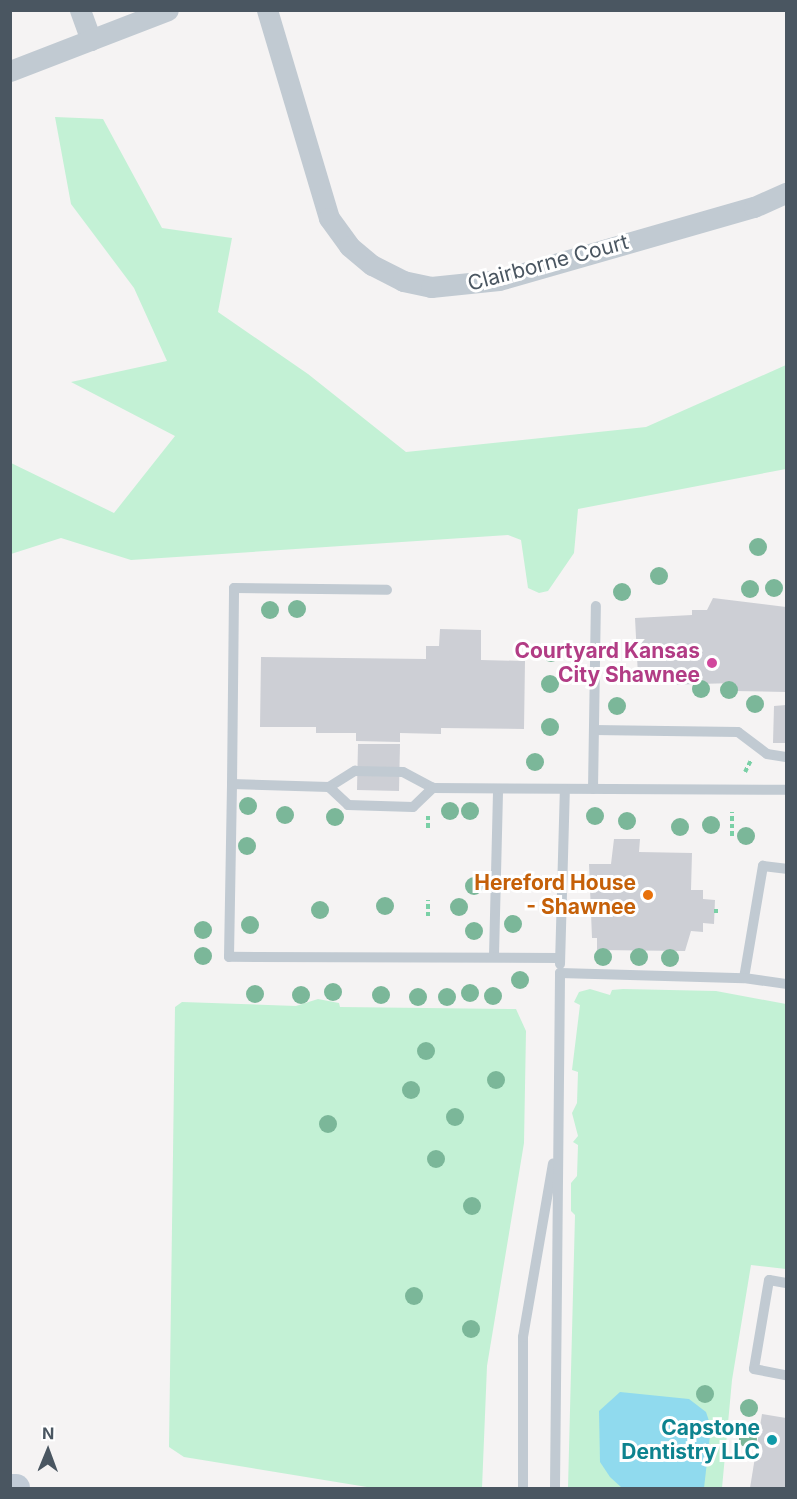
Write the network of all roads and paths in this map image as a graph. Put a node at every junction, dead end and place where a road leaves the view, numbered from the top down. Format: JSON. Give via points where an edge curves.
{"nodes":[{"id":1,"x":80,"y":10,"type":"edge"},
{"id":2,"x":168,"y":10,"type":"edge"},
{"id":3,"x":267,"y":10,"type":"edge"},
{"id":4,"x":91,"y":40,"type":"junction"},
{"id":5,"x":10,"y":71,"type":"edge"},
{"id":6,"x":786,"y":193,"type":"edge"},
{"id":7,"x":387,"y":590,"type":"dead end"},
{"id":8,"x":596,"y":606,"type":"dead end"},
{"id":9,"x":594,"y":730,"type":"junction"},
{"id":10,"x":786,"y":757,"type":"edge"},
{"id":11,"x":751,"y":760,"type":"dead end"},
{"id":12,"x":745,"y":772,"type":"dead end"},
{"id":13,"x":232,"y":784,"type":"junction"},
{"id":14,"x":329,"y":787,"type":"junction"},
{"id":15,"x":433,"y":789,"type":"junction"},
{"id":16,"x":498,"y":789,"type":"junction"},
{"id":17,"x":565,"y":789,"type":"junction"},
{"id":18,"x":593,"y":789,"type":"junction"},
{"id":19,"x":786,"y":790,"type":"edge"},
{"id":20,"x":732,"y":812,"type":"dead end"},
{"id":21,"x":428,"y":815,"type":"dead end"},
{"id":22,"x":429,"y":829,"type":"dead end"},
{"id":23,"x":732,"y":836,"type":"dead end"},
{"id":24,"x":786,"y":869,"type":"edge"},
{"id":25,"x":428,"y":900,"type":"dead end"},
{"id":26,"x":714,"y":911,"type":"dead end"},
{"id":27,"x":720,"y":911,"type":"dead end"},
{"id":28,"x":428,"y":916,"type":"dead end"},
{"id":29,"x":494,"y":957,"type":"junction"},
{"id":30,"x":560,"y":958,"type":"junction"},
{"id":31,"x":560,"y":973,"type":"junction"},
{"id":32,"x":744,"y":978,"type":"junction"},
{"id":33,"x":786,"y":984,"type":"edge"},
{"id":34,"x":557,"y":1146,"type":"junction"},
{"id":35,"x":786,"y":1283,"type":"edge"},
{"id":36,"x":786,"y":1375,"type":"edge"},
{"id":37,"x":10,"y":1488,"type":"edge"},
{"id":38,"x":16,"y":1488,"type":"edge"},
{"id":39,"x":523,"y":1488,"type":"edge"},
{"id":40,"x":555,"y":1488,"type":"edge"}],
"edges":[{"from":1,"to":4,"type":"street"},
{"from":2,"to":4,"type":"street"},
{"from":3,"to":6,"type":"street","name":"Clairborne Court","via":[[329,218],[349,246],[372,265],[403,280],[431,287],[479,285],[754,207]]},
{"from":4,"to":5,"type":"street"},
{"from":7,"to":13,"type":"lane","via":[[234,588]]},
{"from":8,"to":9,"type":"lane"},
{"from":9,"to":10,"type":"lane","via":[[738,732],[767,754]]},
{"from":9,"to":18,"type":"lane"},
{"from":11,"to":12,"type":"path"},
{"from":13,"to":14,"type":"lane"},
{"from":13,"to":29,"type":"lane","via":[[229,957]]},
{"from":14,"to":15,"type":"lane","via":[[344,774],[364,771],[404,772]]},
{"from":14,"to":15,"type":"lane","via":[[348,805],[413,807]]},
{"from":15,"to":16,"type":"lane"},
{"from":16,"to":17,"type":"lane"},
{"from":16,"to":29,"type":"lane"},
{"from":17,"to":18,"type":"lane"},
{"from":17,"to":30,"type":"lane"},
{"from":18,"to":19,"type":"lane"},
{"from":20,"to":23,"type":"path"},
{"from":21,"to":22,"type":"path"},
{"from":24,"to":32,"type":"lane","via":[[763,866]]},
{"from":25,"to":28,"type":"path"},
{"from":26,"to":27,"type":"path"},
{"from":29,"to":30,"type":"lane"},
{"from":30,"to":31,"type":"lane"},
{"from":31,"to":32,"type":"lane"},
{"from":31,"to":34,"type":"lane"},
{"from":32,"to":33,"type":"lane"},
{"from":34,"to":39,"type":"lane","via":[[523,1337]]},
{"from":34,"to":40,"type":"lane"},
{"from":35,"to":36,"type":"lane","via":[[769,1280],[754,1369]]},
{"from":37,"to":38,"type":"main road"}]}
